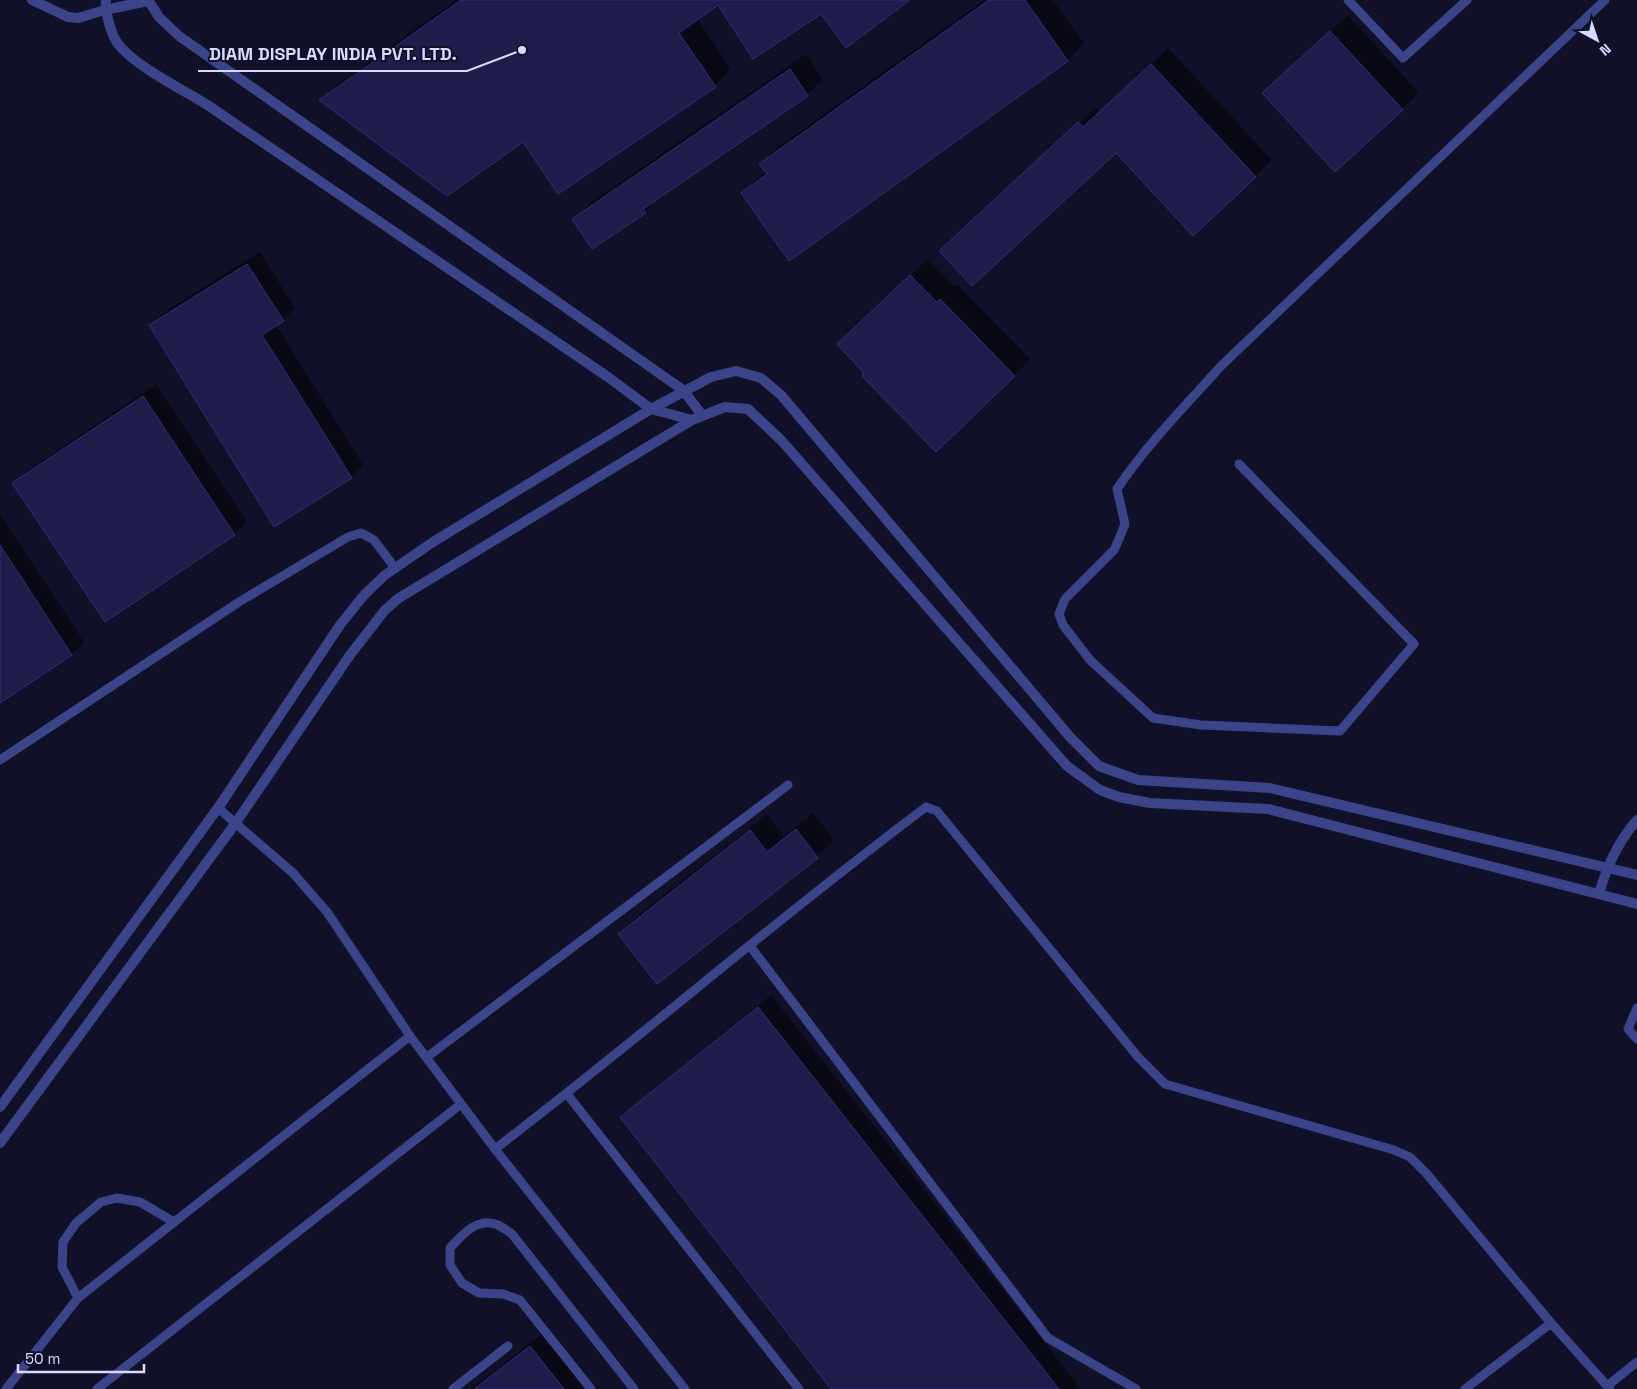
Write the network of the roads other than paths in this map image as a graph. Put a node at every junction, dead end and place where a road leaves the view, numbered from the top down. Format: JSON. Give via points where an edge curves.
{"nodes":[{"id":1,"x":32,"y":0,"type":"edge"},
{"id":2,"x":1348,"y":0,"type":"edge"},
{"id":3,"x":1467,"y":0,"type":"edge"},
{"id":4,"x":1605,"y":0,"type":"edge"},
{"id":5,"x":148,"y":1,"type":"edge"},
{"id":6,"x":106,"y":5,"type":"edge"},
{"id":7,"x":684,"y":390,"type":"junction"},
{"id":8,"x":650,"y":408,"type":"junction"},
{"id":9,"x":702,"y":415,"type":"junction"},
{"id":10,"x":692,"y":420,"type":"junction"},
{"id":11,"x":1239,"y":464,"type":"dead end"},
{"id":12,"x":395,"y":568,"type":"junction"},
{"id":13,"x":0,"y":760,"type":"edge"},
{"id":14,"x":788,"y":784,"type":"dead end"},
{"id":15,"x":218,"y":808,"type":"junction"},
{"id":16,"x":1637,"y":820,"type":"edge"},
{"id":17,"x":235,"y":824,"type":"junction"},
{"id":18,"x":1607,"y":867,"type":"junction"},
{"id":19,"x":1637,"y":875,"type":"edge"},
{"id":20,"x":1599,"y":894,"type":"junction"},
{"id":21,"x":1637,"y":904,"type":"edge"},
{"id":22,"x":750,"y":946,"type":"junction"},
{"id":23,"x":1637,"y":1008,"type":"edge"},
{"id":24,"x":410,"y":1036,"type":"junction"},
{"id":25,"x":1637,"y":1039,"type":"edge"},
{"id":26,"x":427,"y":1058,"type":"junction"},
{"id":27,"x":567,"y":1094,"type":"junction"},
{"id":28,"x":461,"y":1104,"type":"junction"},
{"id":29,"x":0,"y":1107,"type":"edge"},
{"id":30,"x":0,"y":1143,"type":"edge"},
{"id":31,"x":495,"y":1149,"type":"junction"},
{"id":32,"x":174,"y":1222,"type":"junction"},
{"id":33,"x":78,"y":1298,"type":"junction"},
{"id":34,"x":1551,"y":1323,"type":"junction"},
{"id":35,"x":508,"y":1346,"type":"dead end"},
{"id":36,"x":1637,"y":1362,"type":"edge"},
{"id":37,"x":1609,"y":1387,"type":"edge"},
{"id":38,"x":6,"y":1389,"type":"edge"},
{"id":39,"x":97,"y":1389,"type":"edge"},
{"id":40,"x":453,"y":1389,"type":"edge"},
{"id":41,"x":590,"y":1389,"type":"edge"},
{"id":42,"x":634,"y":1389,"type":"edge"},
{"id":43,"x":685,"y":1389,"type":"edge"},
{"id":44,"x":799,"y":1389,"type":"edge"},
{"id":45,"x":1136,"y":1389,"type":"edge"},
{"id":46,"x":1465,"y":1389,"type":"edge"}],
"edges":[{"from":1,"to":6,"type":"street","via":[[68,17],[78,18]]},
{"from":2,"to":3,"type":"lane","via":[[1403,58]]},
{"from":4,"to":11,"type":"lane","via":[[1222,365],[1164,429],[1117,489],[1125,524],[1114,550],[1065,599],[1059,614],[1063,625],[1090,660],[1153,718],[1201,724],[1340,731],[1414,644]]},
{"from":5,"to":6,"type":"street"},
{"from":5,"to":7,"type":"street","via":[[179,36]]},
{"from":6,"to":8,"type":"street","via":[[118,43],[144,66],[209,106]]},
{"from":7,"to":8,"type":"street"},
{"from":7,"to":9,"type":"street"},
{"from":7,"to":18,"type":"street","via":[[711,377],[736,371],[762,378],[781,395],[1070,737],[1099,766],[1138,780],[1270,788]]},
{"from":8,"to":10,"type":"street"},
{"from":8,"to":12,"type":"street"},
{"from":9,"to":10,"type":"street"},
{"from":9,"to":20,"type":"street","via":[[725,407],[748,409],[781,440],[1067,766],[1100,790],[1150,803],[1268,810]]},
{"from":10,"to":17,"type":"street","via":[[399,598],[385,610],[350,655]]},
{"from":12,"to":13,"type":"lane","via":[[374,540],[362,533],[348,537],[239,602]]},
{"from":12,"to":15,"type":"street","via":[[364,594],[340,626]]},
{"from":14,"to":26,"type":"lane"},
{"from":15,"to":17,"type":"lane"},
{"from":15,"to":29,"type":"street"},
{"from":16,"to":18,"type":"street"},
{"from":17,"to":24,"type":"lane","via":[[293,873],[327,912]]},
{"from":17,"to":30,"type":"street"},
{"from":18,"to":19,"type":"street"},
{"from":18,"to":20,"type":"street"},
{"from":20,"to":21,"type":"street"},
{"from":22,"to":27,"type":"lane"},
{"from":22,"to":34,"type":"lane","via":[[926,807],[937,811],[1138,1057],[1164,1084],[1410,1157]]},
{"from":22,"to":45,"type":"lane","via":[[1048,1338]]},
{"from":23,"to":25,"type":"lane","via":[[1628,1029]]},
{"from":24,"to":26,"type":"lane"},
{"from":24,"to":32,"type":"lane"},
{"from":26,"to":28,"type":"lane"},
{"from":27,"to":31,"type":"lane"},
{"from":27,"to":44,"type":"lane"},
{"from":28,"to":31,"type":"lane"},
{"from":28,"to":39,"type":"lane"},
{"from":31,"to":43,"type":"lane"},
{"from":32,"to":33,"type":"lane"},
{"from":32,"to":33,"type":"lane","via":[[140,1202],[117,1198],[101,1202],[76,1222],[63,1242],[62,1267]]},
{"from":33,"to":38,"type":"lane"},
{"from":34,"to":37,"type":"lane"},
{"from":34,"to":46,"type":"lane"},
{"from":35,"to":40,"type":"lane"},
{"from":36,"to":37,"type":"lane"},
{"from":41,"to":42,"type":"lane","via":[[520,1300],[503,1294],[479,1293],[462,1283],[450,1265],[450,1248],[464,1233],[480,1223],[496,1224],[512,1234]]}]}
